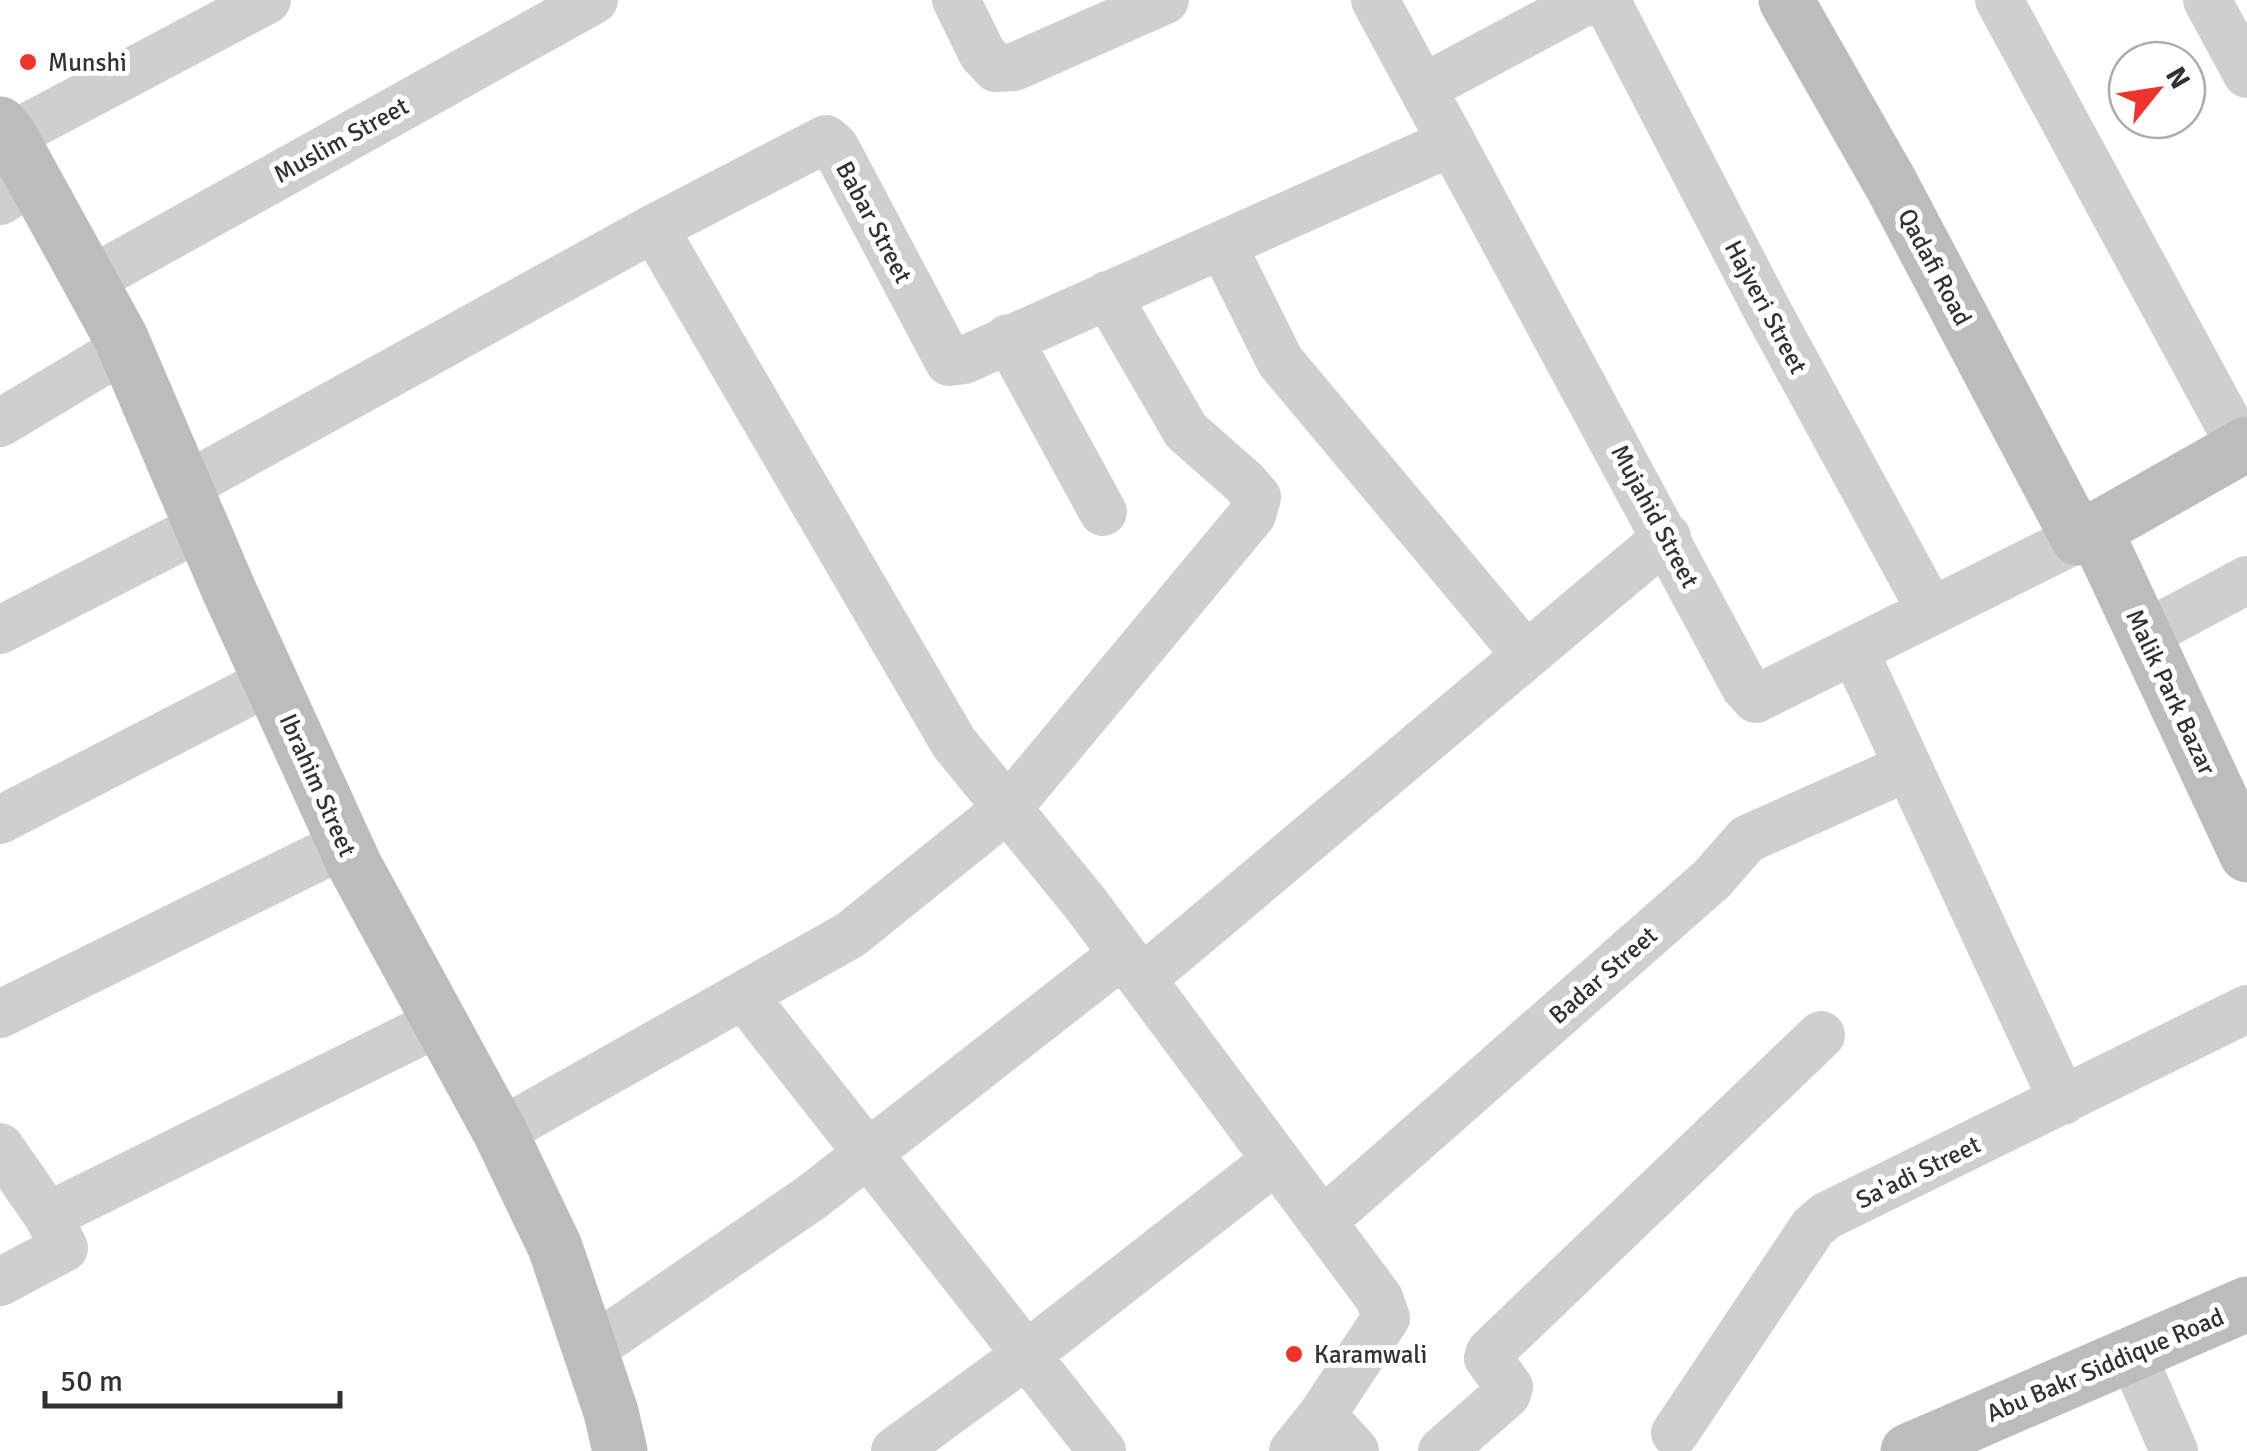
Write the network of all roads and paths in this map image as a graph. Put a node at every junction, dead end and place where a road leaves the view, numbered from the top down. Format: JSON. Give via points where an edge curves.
{"nodes":[{"id":1,"x":267,"y":0,"type":"edge"},
{"id":2,"x":594,"y":0,"type":"edge"},
{"id":3,"x":956,"y":0,"type":"edge"},
{"id":4,"x":1166,"y":0,"type":"edge"},
{"id":5,"x":1375,"y":0,"type":"edge"},
{"id":6,"x":1588,"y":0,"type":"edge"},
{"id":7,"x":1606,"y":0,"type":"edge"},
{"id":8,"x":1786,"y":0,"type":"edge"},
{"id":9,"x":1999,"y":0,"type":"edge"},
{"id":10,"x":2208,"y":0,"type":"edge"},
{"id":11,"x":2247,"y":74,"type":"edge"},
{"id":12,"x":1422,"y":88,"type":"junction"},
{"id":13,"x":1452,"y":142,"type":"junction"},
{"id":14,"x":11,"y":160,"type":"edge"},
{"id":15,"x":654,"y":228,"type":"junction"},
{"id":16,"x":1222,"y":246,"type":"junction"},
{"id":17,"x":90,"y":281,"type":"junction"},
{"id":18,"x":1107,"y":295,"type":"junction"},
{"id":19,"x":1008,"y":338,"type":"junction"},
{"id":20,"x":126,"y":348,"type":"junction"},
{"id":21,"x":0,"y":423,"type":"edge"},
{"id":22,"x":2244,"y":445,"type":"edge"},
{"id":23,"x":193,"y":507,"type":"junction"},
{"id":24,"x":1103,"y":512,"type":"dead end"},
{"id":25,"x":2086,"y":534,"type":"junction"},
{"id":26,"x":1667,"y":536,"type":"junction"},
{"id":27,"x":2247,"y":580,"type":"edge"},
{"id":28,"x":1931,"y":611,"type":"junction"},
{"id":29,"x":0,"y":630,"type":"edge"},
{"id":30,"x":2144,"y":636,"type":"junction"},
{"id":31,"x":1854,"y":650,"type":"junction"},
{"id":32,"x":1526,"y":655,"type":"junction"},
{"id":33,"x":270,"y":680,"type":"junction"},
{"id":34,"x":1908,"y":767,"type":"junction"},
{"id":35,"x":2235,"y":798,"type":"edge"},
{"id":36,"x":1008,"y":808,"type":"junction"},
{"id":37,"x":0,"y":820,"type":"edge"},
{"id":38,"x":345,"y":844,"type":"junction"},
{"id":39,"x":2247,"y":855,"type":"edge"},
{"id":40,"x":1132,"y":967,"type":"junction"},
{"id":41,"x":744,"y":996,"type":"junction"},
{"id":42,"x":2247,"y":1009,"type":"edge"},
{"id":43,"x":0,"y":1014,"type":"edge"},
{"id":44,"x":440,"y":1022,"type":"junction"},
{"id":45,"x":1821,"y":1036,"type":"dead end"},
{"id":46,"x":2063,"y":1102,"type":"junction"},
{"id":47,"x":500,"y":1132,"type":"junction"},
{"id":48,"x":0,"y":1147,"type":"edge"},
{"id":49,"x":868,"y":1153,"type":"junction"},
{"id":50,"x":1276,"y":1160,"type":"junction"},
{"id":51,"x":48,"y":1216,"type":"junction"},
{"id":52,"x":1322,"y":1222,"type":"junction"},
{"id":53,"x":0,"y":1282,"type":"edge"},
{"id":54,"x":2247,"y":1304,"type":"edge"},
{"id":55,"x":590,"y":1350,"type":"junction"},
{"id":56,"x":2132,"y":1354,"type":"junction"},
{"id":57,"x":1024,"y":1356,"type":"junction"},
{"id":58,"x":1322,"y":1415,"type":"junction"},
{"id":59,"x":1675,"y":1433,"type":"dead end"},
{"id":60,"x":1466,"y":1445,"type":"edge"},
{"id":61,"x":620,"y":1451,"type":"edge"},
{"id":62,"x":894,"y":1451,"type":"edge"},
{"id":63,"x":1102,"y":1451,"type":"edge"},
{"id":64,"x":1293,"y":1451,"type":"edge"},
{"id":65,"x":1354,"y":1451,"type":"edge"},
{"id":66,"x":1908,"y":1451,"type":"edge"},
{"id":67,"x":2174,"y":1451,"type":"edge"}],
"edges":[{"from":1,"to":14,"type":"street"},
{"from":2,"to":17,"type":"street","name":"Muslim Street"},
{"from":3,"to":4,"type":"street","via":[[996,68],[1014,67]]},
{"from":5,"to":12,"type":"street","name":"Mujahid Street"},
{"from":6,"to":12,"type":"street"},
{"from":7,"to":28,"type":"street","name":"Hajveri Street"},
{"from":8,"to":25,"type":"street","name":"Qadafi Road"},
{"from":9,"to":22,"type":"street"},
{"from":10,"to":11,"type":"street"},
{"from":12,"to":13,"type":"street","name":"Mujahid Street"},
{"from":13,"to":16,"type":"street","name":"Babar Street"},
{"from":13,"to":26,"type":"street","name":"Mujahid Street"},
{"from":14,"to":17,"type":"street","name":"Ibrahim Street"},
{"from":15,"to":19,"type":"street","name":"Babar Street","via":[[826,138],[950,362]]},
{"from":15,"to":23,"type":"street","name":"Babar Street"},
{"from":15,"to":36,"type":"street","via":[[954,742]]},
{"from":16,"to":18,"type":"street","name":"Babar Street"},
{"from":16,"to":32,"type":"street","via":[[1280,361]]},
{"from":17,"to":20,"type":"street","name":"Ibrahim Street"},
{"from":18,"to":19,"type":"street","name":"Babar Street"},
{"from":18,"to":36,"type":"street","via":[[1186,431],[1257,498],[1252,516]]},
{"from":19,"to":24,"type":"street"},
{"from":20,"to":21,"type":"street"},
{"from":20,"to":23,"type":"street","name":"Ibrahim Street"},
{"from":22,"to":25,"type":"street"},
{"from":23,"to":29,"type":"street","name":"Babar Street"},
{"from":23,"to":33,"type":"street","name":"Ibrahim Street"},
{"from":25,"to":28,"type":"street","name":"Mujahid Street"},
{"from":25,"to":30,"type":"street","name":"Malik Park Bazar"},
{"from":26,"to":31,"type":"street","name":"Mujahid Street","via":[[1756,699]]},
{"from":26,"to":32,"type":"street"},
{"from":27,"to":30,"type":"street"},
{"from":28,"to":31,"type":"street","name":"Mujahid Street"},
{"from":30,"to":35,"type":"street","name":"Malik Park Bazar"},
{"from":31,"to":34,"type":"street"},
{"from":32,"to":40,"type":"street"},
{"from":33,"to":37,"type":"street"},
{"from":33,"to":38,"type":"street","name":"Ibrahim Street"},
{"from":34,"to":46,"type":"street"},
{"from":34,"to":52,"type":"street","name":"Badar Street","via":[[1747,839],[1712,879]]},
{"from":35,"to":39,"type":"street","name":"Malik Park Bazar"},
{"from":36,"to":40,"type":"street"},
{"from":36,"to":41,"type":"street","via":[[850,935]]},
{"from":38,"to":43,"type":"street"},
{"from":38,"to":44,"type":"street","name":"Ibrahim Street"},
{"from":40,"to":49,"type":"street"},
{"from":40,"to":50,"type":"street"},
{"from":41,"to":47,"type":"street"},
{"from":41,"to":49,"type":"street"},
{"from":42,"to":46,"type":"street","name":"Sa'adi Street"},
{"from":44,"to":47,"type":"street","name":"Ibrahim Street"},
{"from":44,"to":51,"type":"street"},
{"from":45,"to":60,"type":"street","via":[[1490,1352],[1509,1387]]},
{"from":46,"to":59,"type":"street","name":"Sa'adi Street","via":[[1813,1227]]},
{"from":47,"to":55,"type":"street","name":"Ibrahim Street","via":[[555,1247]]},
{"from":48,"to":51,"type":"street"},
{"from":49,"to":55,"type":"street"},
{"from":49,"to":57,"type":"street"},
{"from":50,"to":52,"type":"street"},
{"from":50,"to":57,"type":"street"},
{"from":51,"to":53,"type":"street","via":[[64,1248]]},
{"from":52,"to":58,"type":"street","via":[[1386,1318]]},
{"from":54,"to":56,"type":"street","name":"Abu Bakr Siddique Road"},
{"from":55,"to":61,"type":"street","name":"Ibrahim Street"},
{"from":56,"to":66,"type":"street","name":"Abu Bakr Siddique Road"},
{"from":56,"to":67,"type":"street"},
{"from":57,"to":62,"type":"street"},
{"from":57,"to":63,"type":"street"},
{"from":58,"to":64,"type":"street"},
{"from":58,"to":65,"type":"street"}]}
